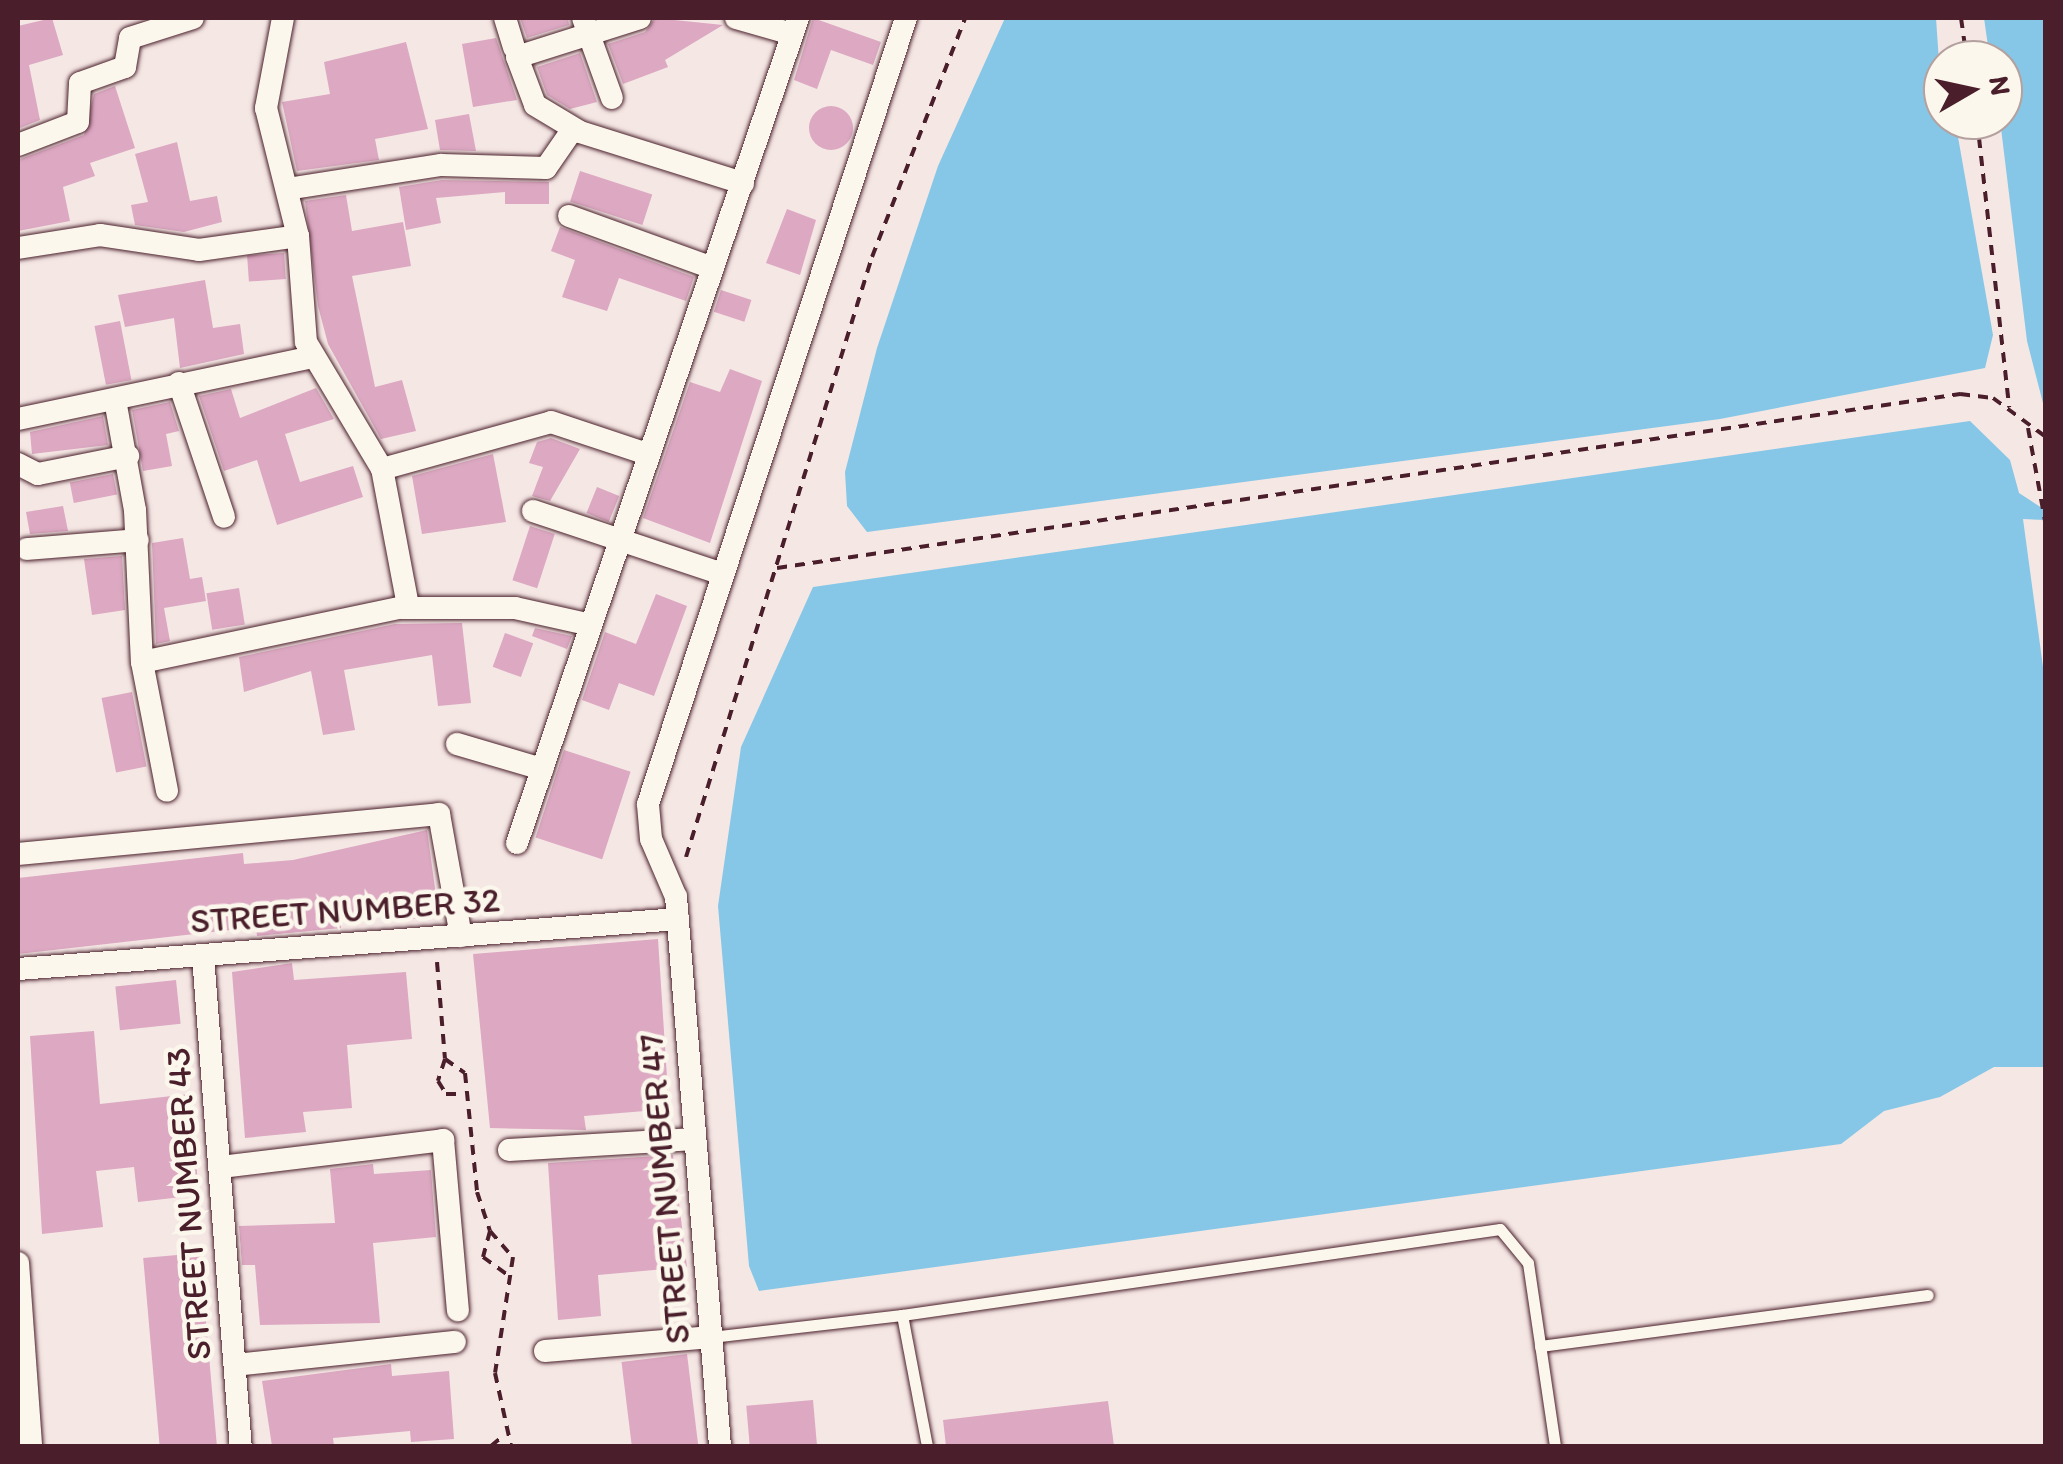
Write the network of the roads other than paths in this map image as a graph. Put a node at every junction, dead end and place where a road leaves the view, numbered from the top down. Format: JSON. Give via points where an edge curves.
{"nodes":[{"id":1,"x":122,"y":18,"type":"edge"},
{"id":2,"x":194,"y":18,"type":"edge"},
{"id":3,"x":284,"y":18,"type":"edge"},
{"id":4,"x":505,"y":18,"type":"edge"},
{"id":5,"x":640,"y":18,"type":"edge"},
{"id":6,"x":736,"y":18,"type":"edge"},
{"id":7,"x":906,"y":18,"type":"edge"},
{"id":8,"x":586,"y":26,"type":"edge"},
{"id":9,"x":795,"y":26,"type":"edge"},
{"id":10,"x":128,"y":42,"type":"junction"},
{"id":11,"x":514,"y":48,"type":"dead end"},
{"id":12,"x":612,"y":98,"type":"dead end"},
{"id":13,"x":574,"y":129,"type":"junction"},
{"id":14,"x":18,"y":145,"type":"edge"},
{"id":15,"x":743,"y":183,"type":"junction"},
{"id":16,"x":287,"y":189,"type":"junction"},
{"id":17,"x":568,"y":216,"type":"dead end"},
{"id":18,"x":298,"y":236,"type":"junction"},
{"id":19,"x":18,"y":248,"type":"edge"},
{"id":20,"x":713,"y":268,"type":"junction"},
{"id":21,"x":312,"y":356,"type":"junction"},
{"id":22,"x":179,"y":383,"type":"junction"},
{"id":23,"x":116,"y":400,"type":"junction"},
{"id":24,"x":18,"y":419,"type":"edge"},
{"id":25,"x":647,"y":454,"type":"junction"},
{"id":26,"x":128,"y":456,"type":"junction"},
{"id":27,"x":18,"y":464,"type":"edge"},
{"id":28,"x":382,"y":469,"type":"junction"},
{"id":29,"x":533,"y":511,"type":"dead end"},
{"id":30,"x":224,"y":517,"type":"dead end"},
{"id":31,"x":138,"y":540,"type":"junction"},
{"id":32,"x":620,"y":540,"type":"junction"},
{"id":33,"x":26,"y":548,"type":"dead end"},
{"id":34,"x":722,"y":574,"type":"junction"},
{"id":35,"x":402,"y":608,"type":"junction"},
{"id":36,"x":590,"y":626,"type":"junction"},
{"id":37,"x":142,"y":662,"type":"junction"},
{"id":38,"x":457,"y":744,"type":"dead end"},
{"id":39,"x":542,"y":769,"type":"junction"},
{"id":40,"x":167,"y":791,"type":"dead end"},
{"id":41,"x":517,"y":843,"type":"dead end"},
{"id":42,"x":18,"y":854,"type":"edge"},
{"id":43,"x":677,"y":913,"type":"junction"},
{"id":44,"x":461,"y":936,"type":"junction"},
{"id":45,"x":203,"y":956,"type":"junction"},
{"id":46,"x":18,"y":969,"type":"edge"},
{"id":47,"x":696,"y":1139,"type":"junction"},
{"id":48,"x":510,"y":1150,"type":"dead end"},
{"id":49,"x":220,"y":1166,"type":"junction"},
{"id":50,"x":18,"y":1263,"type":"edge"},
{"id":51,"x":1928,"y":1294,"type":"dead end"},
{"id":52,"x":458,"y":1310,"type":"dead end"},
{"id":53,"x":902,"y":1315,"type":"junction"},
{"id":54,"x":710,"y":1337,"type":"junction"},
{"id":55,"x":455,"y":1342,"type":"dead end"},
{"id":56,"x":1540,"y":1346,"type":"junction"},
{"id":57,"x":545,"y":1351,"type":"dead end"},
{"id":58,"x":235,"y":1365,"type":"junction"},
{"id":59,"x":30,"y":1446,"type":"edge"},
{"id":60,"x":241,"y":1446,"type":"edge"},
{"id":61,"x":720,"y":1446,"type":"edge"},
{"id":62,"x":927,"y":1446,"type":"edge"},
{"id":63,"x":1554,"y":1446,"type":"edge"}],
"edges":[{"from":1,"to":10,"type":"street"},
{"from":2,"to":10,"type":"street"},
{"from":3,"to":16,"type":"street","via":[[266,108]]},
{"from":4,"to":11,"type":"street"},
{"from":5,"to":8,"type":"street"},
{"from":6,"to":9,"type":"street"},
{"from":7,"to":34,"type":"street","name":"STREET NUMBER 47"},
{"from":8,"to":12,"type":"street"},
{"from":8,"to":13,"type":"street","via":[[517,57],[538,110]]},
{"from":9,"to":15,"type":"street"},
{"from":10,"to":14,"type":"street","via":[[126,67],[80,83],[78,122]]},
{"from":13,"to":15,"type":"street"},
{"from":13,"to":16,"type":"street","via":[[546,168],[434,166]]},
{"from":15,"to":20,"type":"street"},
{"from":16,"to":18,"type":"street"},
{"from":17,"to":20,"type":"street"},
{"from":18,"to":19,"type":"street","via":[[198,250],[100,235]]},
{"from":18,"to":21,"type":"street"},
{"from":20,"to":25,"type":"street"},
{"from":21,"to":22,"type":"street"},
{"from":21,"to":28,"type":"street"},
{"from":22,"to":23,"type":"street"},
{"from":22,"to":30,"type":"street"},
{"from":23,"to":24,"type":"street"},
{"from":23,"to":26,"type":"street"},
{"from":25,"to":28,"type":"street","via":[[551,422]]},
{"from":25,"to":32,"type":"street"},
{"from":26,"to":27,"type":"street","via":[[38,474]]},
{"from":26,"to":31,"type":"street"},
{"from":28,"to":35,"type":"street","via":[[410,595]]},
{"from":29,"to":32,"type":"street"},
{"from":31,"to":33,"type":"street"},
{"from":31,"to":37,"type":"street"},
{"from":32,"to":34,"type":"street"},
{"from":32,"to":36,"type":"street"},
{"from":34,"to":43,"type":"street","name":"STREET NUMBER 47","via":[[648,804],[651,839]]},
{"from":35,"to":36,"type":"street","via":[[515,608]]},
{"from":35,"to":37,"type":"street"},
{"from":36,"to":39,"type":"street"},
{"from":37,"to":40,"type":"street"},
{"from":38,"to":39,"type":"street"},
{"from":39,"to":41,"type":"street"},
{"from":42,"to":44,"type":"street","via":[[439,814]]},
{"from":43,"to":44,"type":"street","name":"STREET NUMBER 32"},
{"from":43,"to":47,"type":"street","name":"STREET NUMBER 47"},
{"from":44,"to":45,"type":"street","name":"STREET NUMBER 32"},
{"from":45,"to":46,"type":"street","name":"STREET NUMBER 32"},
{"from":45,"to":49,"type":"street","name":"STREET NUMBER 43"},
{"from":47,"to":48,"type":"street"},
{"from":47,"to":54,"type":"street","name":"STREET NUMBER 47"},
{"from":49,"to":52,"type":"street","via":[[444,1140]]},
{"from":49,"to":58,"type":"street","name":"STREET NUMBER 43"},
{"from":50,"to":59,"type":"street"},
{"from":51,"to":56,"type":"lane"},
{"from":53,"to":54,"type":"lane"},
{"from":53,"to":56,"type":"lane","via":[[1484,1226],[1518,1241]]},
{"from":53,"to":62,"type":"lane"},
{"from":54,"to":57,"type":"street"},
{"from":54,"to":61,"type":"street","name":"STREET NUMBER 47"},
{"from":55,"to":58,"type":"street"},
{"from":56,"to":63,"type":"lane"},
{"from":58,"to":60,"type":"street","name":"STREET NUMBER 43"}]}
